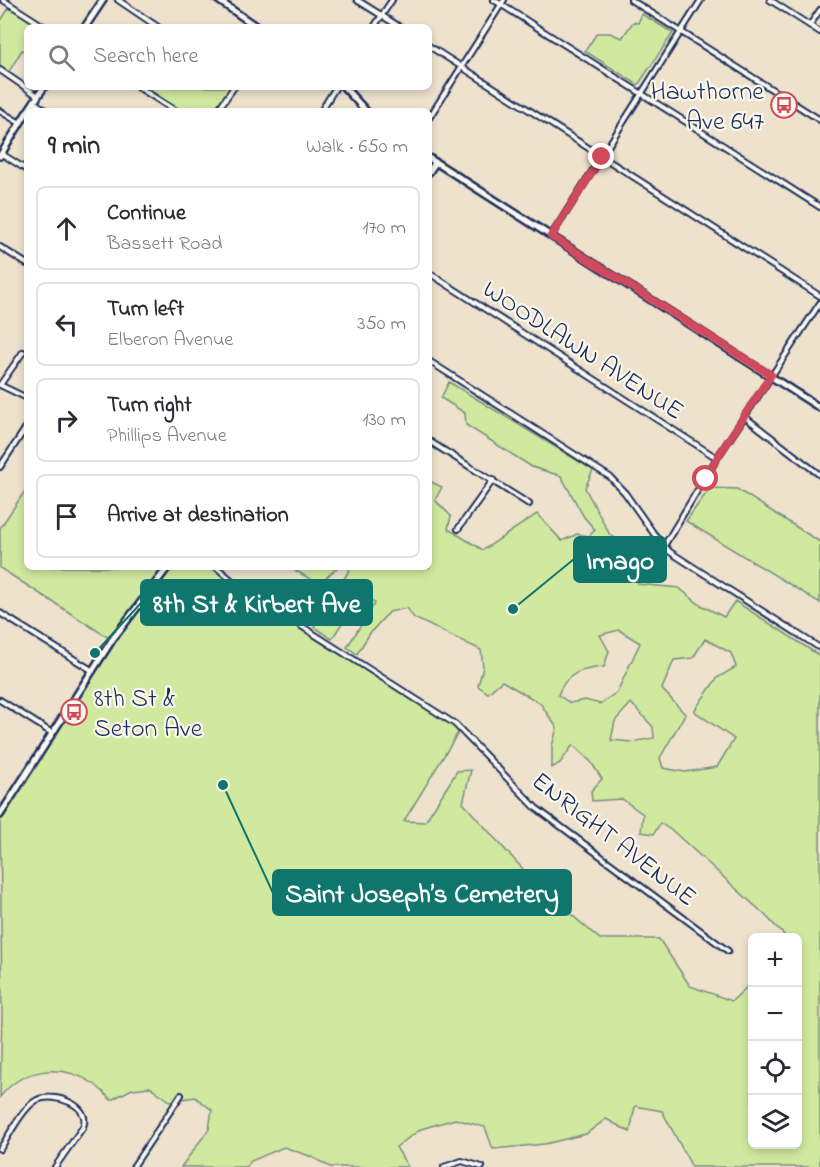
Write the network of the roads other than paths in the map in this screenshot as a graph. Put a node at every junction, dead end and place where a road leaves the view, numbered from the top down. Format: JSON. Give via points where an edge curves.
{"nodes":[{"id":1,"x":3,"y":0,"type":"edge"},
{"id":2,"x":103,"y":0,"type":"edge"},
{"id":3,"x":118,"y":0,"type":"edge"},
{"id":4,"x":218,"y":0,"type":"edge"},
{"id":5,"x":357,"y":0,"type":"edge"},
{"id":6,"x":392,"y":0,"type":"edge"},
{"id":7,"x":494,"y":0,"type":"edge"},
{"id":8,"x":504,"y":0,"type":"edge"},
{"id":9,"x":631,"y":0,"type":"edge"},
{"id":10,"x":701,"y":0,"type":"edge"},
{"id":11,"x":770,"y":0,"type":"edge"},
{"id":12,"x":501,"y":5,"type":"junction"},
{"id":13,"x":820,"y":10,"type":"edge"},
{"id":14,"x":382,"y":15,"type":"junction"},
{"id":15,"x":40,"y":24,"type":"edge"},
{"id":16,"x":87,"y":24,"type":"edge"},
{"id":17,"x":154,"y":24,"type":"edge"},
{"id":18,"x":253,"y":24,"type":"edge"},
{"id":19,"x":376,"y":24,"type":"edge"},
{"id":20,"x":396,"y":24,"type":"edge"},
{"id":21,"x":810,"y":25,"type":"junction"},
{"id":22,"x":681,"y":32,"type":"junction"},
{"id":23,"x":820,"y":32,"type":"edge"},
{"id":24,"x":432,"y":48,"type":"edge"},
{"id":25,"x":461,"y":67,"type":"junction"},
{"id":26,"x":0,"y":70,"type":"edge"},
{"id":27,"x":24,"y":86,"type":"edge"},
{"id":28,"x":29,"y":90,"type":"edge"},
{"id":29,"x":42,"y":90,"type":"edge"},
{"id":30,"x":143,"y":90,"type":"edge"},
{"id":31,"x":232,"y":90,"type":"edge"},
{"id":32,"x":334,"y":90,"type":"edge"},
{"id":33,"x":347,"y":90,"type":"edge"},
{"id":34,"x":640,"y":93,"type":"junction"},
{"id":35,"x":38,"y":96,"type":"junction"},
{"id":36,"x":34,"y":102,"type":"junction"},
{"id":37,"x":30,"y":108,"type":"edge"},
{"id":38,"x":43,"y":108,"type":"edge"},
{"id":39,"x":171,"y":108,"type":"edge"},
{"id":40,"x":220,"y":108,"type":"edge"},
{"id":41,"x":323,"y":108,"type":"edge"},
{"id":42,"x":363,"y":108,"type":"edge"},
{"id":43,"x":0,"y":111,"type":"edge"},
{"id":44,"x":432,"y":113,"type":"edge"},
{"id":45,"x":24,"y":117,"type":"edge"},
{"id":46,"x":820,"y":120,"type":"edge"},
{"id":47,"x":20,"y":123,"type":"junction"},
{"id":48,"x":1,"y":155,"type":"edge"},
{"id":49,"x":602,"y":157,"type":"junction"},
{"id":50,"x":432,"y":160,"type":"edge"},
{"id":51,"x":435,"y":163,"type":"junction"},
{"id":52,"x":24,"y":168,"type":"edge"},
{"id":53,"x":432,"y":168,"type":"edge"},
{"id":54,"x":820,"y":207,"type":"edge"},
{"id":55,"x":551,"y":236,"type":"junction"},
{"id":56,"x":0,"y":247,"type":"edge"},
{"id":57,"x":24,"y":262,"type":"edge"},
{"id":58,"x":432,"y":275,"type":"edge"},
{"id":59,"x":820,"y":296,"type":"edge"},
{"id":60,"x":820,"y":303,"type":"edge"},
{"id":61,"x":23,"y":352,"type":"dead end"},
{"id":62,"x":432,"y":363,"type":"edge"},
{"id":63,"x":771,"y":375,"type":"junction"},
{"id":64,"x":0,"y":385,"type":"edge"},
{"id":65,"x":24,"y":397,"type":"edge"},
{"id":66,"x":820,"y":408,"type":"edge"},
{"id":67,"x":745,"y":417,"type":"junction"},
{"id":68,"x":24,"y":430,"type":"edge"},
{"id":69,"x":432,"y":443,"type":"edge"},
{"id":70,"x":717,"y":458,"type":"junction"},
{"id":71,"x":0,"y":466,"type":"edge"},
{"id":72,"x":820,"y":475,"type":"edge"},
{"id":73,"x":493,"y":480,"type":"junction"},
{"id":74,"x":529,"y":504,"type":"dead end"},
{"id":75,"x":458,"y":529,"type":"dead end"},
{"id":76,"x":664,"y":546,"type":"junction"},
{"id":77,"x":166,"y":570,"type":"edge"},
{"id":78,"x":220,"y":570,"type":"edge"},
{"id":79,"x":0,"y":613,"type":"edge"},
{"id":80,"x":820,"y":648,"type":"edge"},
{"id":81,"x":93,"y":671,"type":"junction"},
{"id":82,"x":0,"y":700,"type":"edge"},
{"id":83,"x":52,"y":733,"type":"junction"},
{"id":84,"x":0,"y":815,"type":"edge"},
{"id":85,"x":728,"y":951,"type":"dead end"},
{"id":86,"x":181,"y":1095,"type":"dead end"},
{"id":87,"x":0,"y":1149,"type":"edge"},
{"id":88,"x":56,"y":1167,"type":"edge"},
{"id":89,"x":133,"y":1167,"type":"edge"},
{"id":90,"x":444,"y":1167,"type":"edge"},
{"id":91,"x":482,"y":1167,"type":"edge"}],
"edges":[{"from":1,"to":15,"type":"street"},
{"from":2,"to":16,"type":"street"},
{"from":3,"to":17,"type":"street"},
{"from":4,"to":18,"type":"street"},
{"from":5,"to":14,"type":"street"},
{"from":6,"to":14,"type":"street"},
{"from":7,"to":12,"type":"street"},
{"from":8,"to":12,"type":"street"},
{"from":9,"to":22,"type":"street"},
{"from":10,"to":22,"type":"street"},
{"from":11,"to":21,"type":"street"},
{"from":12,"to":25,"type":"street"},
{"from":12,"to":34,"type":"street"},
{"from":13,"to":21,"type":"street"},
{"from":14,"to":19,"type":"street"},
{"from":14,"to":20,"type":"street"},
{"from":21,"to":23,"type":"street"},
{"from":22,"to":34,"type":"street"},
{"from":22,"to":46,"type":"street"},
{"from":24,"to":25,"type":"street"},
{"from":25,"to":44,"type":"street"},
{"from":25,"to":49,"type":"street"},
{"from":26,"to":27,"type":"street"},
{"from":28,"to":35,"type":"street"},
{"from":29,"to":35,"type":"street"},
{"from":30,"to":39,"type":"street"},
{"from":31,"to":40,"type":"street"},
{"from":32,"to":41,"type":"street"},
{"from":33,"to":42,"type":"street"},
{"from":34,"to":49,"type":"street"},
{"from":34,"to":54,"type":"street"},
{"from":35,"to":36,"type":"street"},
{"from":36,"to":37,"type":"street"},
{"from":36,"to":38,"type":"street"},
{"from":43,"to":47,"type":"street"},
{"from":45,"to":47,"type":"street"},
{"from":47,"to":48,"type":"street"},
{"from":48,"to":52,"type":"street"},
{"from":49,"to":55,"type":"street"},
{"from":49,"to":59,"type":"street"},
{"from":50,"to":51,"type":"street"},
{"from":51,"to":53,"type":"street"},
{"from":51,"to":55,"type":"street"},
{"from":55,"to":63,"type":"street"},
{"from":56,"to":57,"type":"street"},
{"from":58,"to":70,"type":"street","name":"WOODLAWN AVENUE"},
{"from":60,"to":63,"type":"street"},
{"from":61,"to":64,"type":"street"},
{"from":62,"to":76,"type":"street","via":[[610,477]]},
{"from":63,"to":66,"type":"street"},
{"from":63,"to":67,"type":"street"},
{"from":64,"to":65,"type":"street"},
{"from":67,"to":70,"type":"street"},
{"from":67,"to":72,"type":"street"},
{"from":68,"to":71,"type":"street"},
{"from":69,"to":73,"type":"street"},
{"from":70,"to":76,"type":"street"},
{"from":73,"to":74,"type":"street"},
{"from":73,"to":75,"type":"street"},
{"from":76,"to":80,"type":"street"},
{"from":77,"to":81,"type":"street"},
{"from":78,"to":85,"type":"street","name":"ENRIGHT AVENUE","via":[[240,587],[455,724],[536,808]]},
{"from":79,"to":81,"type":"street"},
{"from":81,"to":83,"type":"street"},
{"from":82,"to":83,"type":"street"},
{"from":83,"to":84,"type":"street"},
{"from":86,"to":89,"type":"street"},
{"from":87,"to":88,"type":"street","via":[[34,1101],[49,1097],[64,1101],[82,1110],[85,1121]]},
{"from":90,"to":91,"type":"street","via":[[462,1161]]}]}
